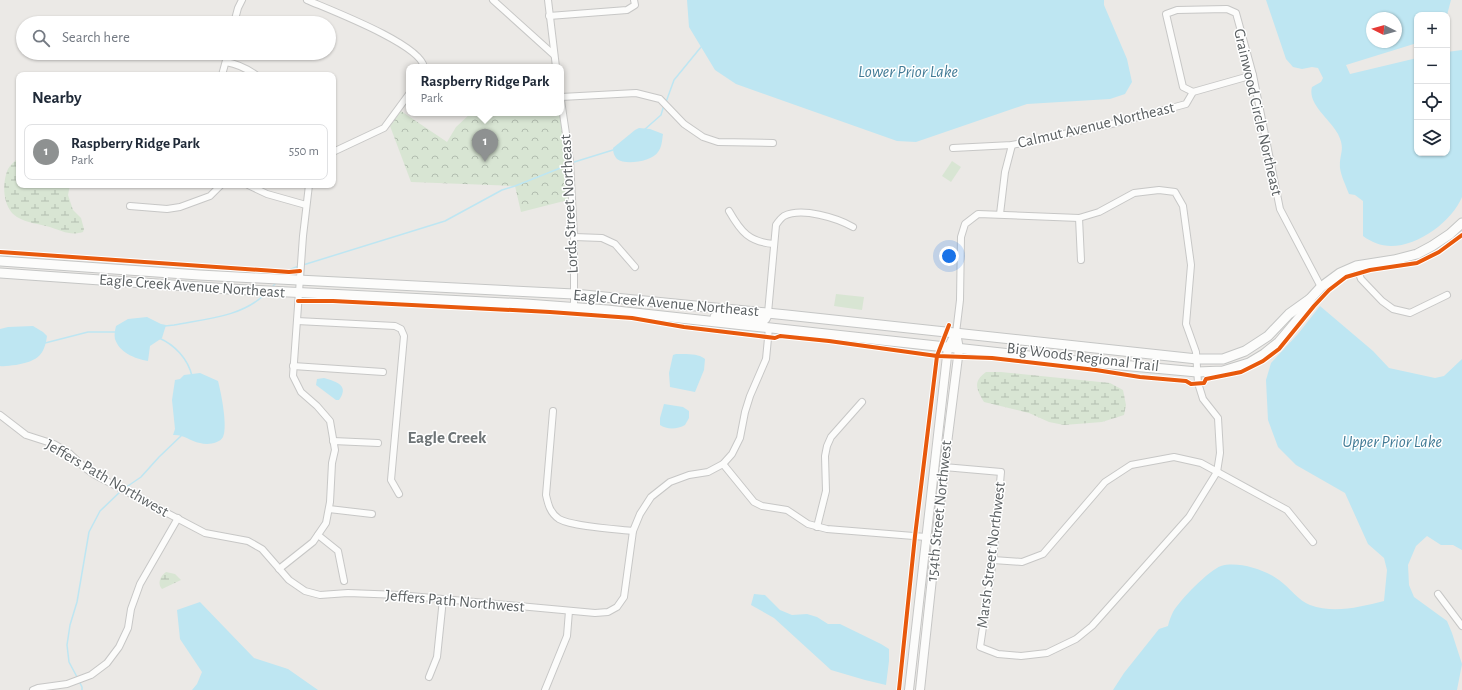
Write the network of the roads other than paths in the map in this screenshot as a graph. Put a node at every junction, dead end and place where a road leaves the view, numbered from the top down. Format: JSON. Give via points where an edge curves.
{"nodes":[{"id":1,"x":242,"y":0,"type":"edge"},
{"id":2,"x":307,"y":0,"type":"edge"},
{"id":3,"x":493,"y":0,"type":"edge"},
{"id":4,"x":548,"y":0,"type":"edge"},
{"id":5,"x":634,"y":0,"type":"edge"},
{"id":6,"x":236,"y":16,"type":"edge"},
{"id":7,"x":549,"y":16,"type":"junction"},
{"id":8,"x":554,"y":55,"type":"junction"},
{"id":9,"x":226,"y":62,"type":"joint"},
{"id":10,"x":424,"y":64,"type":"edge"},
{"id":11,"x":556,"y":64,"type":"edge"},
{"id":12,"x":223,"y":72,"type":"edge"},
{"id":13,"x":252,"y":72,"type":"edge"},
{"id":14,"x":1253,"y":74,"type":"junction"},
{"id":15,"x":1193,"y":92,"type":"junction"},
{"id":16,"x":564,"y":97,"type":"edge"},
{"id":17,"x":406,"y":98,"type":"edge"},
{"id":18,"x":563,"y":116,"type":"edge"},
{"id":19,"x":773,"y":143,"type":"dead end"},
{"id":20,"x":1012,"y":145,"type":"junction"},
{"id":21,"x":953,"y":148,"type":"dead end"},
{"id":22,"x":336,"y":149,"type":"edge"},
{"id":23,"x":218,"y":188,"type":"edge"},
{"id":24,"x":254,"y":188,"type":"edge"},
{"id":25,"x":309,"y":188,"type":"edge"},
{"id":26,"x":130,"y":206,"type":"dead end"},
{"id":27,"x":306,"y":206,"type":"junction"},
{"id":28,"x":729,"y":211,"type":"dead end"},
{"id":29,"x":1000,"y":214,"type":"junction"},
{"id":30,"x":1079,"y":218,"type":"junction"},
{"id":31,"x":1462,"y":223,"type":"edge"},
{"id":32,"x":853,"y":227,"type":"dead end"},
{"id":33,"x":574,"y":237,"type":"junction"},
{"id":34,"x":774,"y":244,"type":"junction"},
{"id":35,"x":1081,"y":260,"type":"dead end"},
{"id":36,"x":0,"y":261,"type":"edge"},
{"id":37,"x":635,"y":266,"type":"dead end"},
{"id":38,"x":1356,"y":266,"type":"junction"},
{"id":39,"x":0,"y":273,"type":"edge"},
{"id":40,"x":300,"y":280,"type":"junction"},
{"id":41,"x":1321,"y":286,"type":"junction"},
{"id":42,"x":299,"y":292,"type":"junction"},
{"id":43,"x":574,"y":294,"type":"junction"},
{"id":44,"x":1447,"y":295,"type":"dead end"},
{"id":45,"x":1310,"y":299,"type":"junction"},
{"id":46,"x":574,"y":307,"type":"junction"},
{"id":47,"x":768,"y":313,"type":"junction"},
{"id":48,"x":698,"y":319,"type":"junction"},
{"id":49,"x":297,"y":321,"type":"junction"},
{"id":50,"x":769,"y":328,"type":"junction"},
{"id":51,"x":956,"y":333,"type":"junction"},
{"id":52,"x":948,"y":348,"type":"junction"},
{"id":53,"x":958,"y":349,"type":"junction"},
{"id":54,"x":293,"y":366,"type":"junction"},
{"id":55,"x":1197,"y":366,"type":"junction"},
{"id":56,"x":383,"y":372,"type":"dead end"},
{"id":57,"x":862,"y":402,"type":"dead end"},
{"id":58,"x":553,"y":411,"type":"dead end"},
{"id":59,"x":0,"y":414,"type":"edge"},
{"id":60,"x":333,"y":441,"type":"junction"},
{"id":61,"x":378,"y":443,"type":"dead end"},
{"id":62,"x":723,"y":464,"type":"junction"},
{"id":63,"x":944,"y":467,"type":"junction"},
{"id":64,"x":1217,"y":472,"type":"junction"},
{"id":65,"x":399,"y":494,"type":"dead end"},
{"id":66,"x":328,"y":509,"type":"junction"},
{"id":67,"x":372,"y":514,"type":"dead end"},
{"id":68,"x":178,"y":518,"type":"junction"},
{"id":69,"x":817,"y":527,"type":"junction"},
{"id":70,"x":633,"y":531,"type":"junction"},
{"id":71,"x":318,"y":535,"type":"junction"},
{"id":72,"x":926,"y":537,"type":"junction"},
{"id":73,"x":1313,"y":542,"type":"dead end"},
{"id":74,"x":993,"y":560,"type":"junction"},
{"id":75,"x":279,"y":569,"type":"junction"},
{"id":76,"x":344,"y":581,"type":"dead end"},
{"id":77,"x":1438,"y":594,"type":"dead end"},
{"id":78,"x":443,"y":599,"type":"junction"},
{"id":79,"x":569,"y":611,"type":"junction"},
{"id":80,"x":1462,"y":626,"type":"edge"},
{"id":81,"x":429,"y":677,"type":"dead end"},
{"id":82,"x":33,"y":690,"type":"edge"},
{"id":83,"x":545,"y":690,"type":"edge"},
{"id":84,"x":909,"y":690,"type":"edge"},
{"id":85,"x":920,"y":690,"type":"edge"}],
"edges":[{"from":1,"to":6,"type":"street"},
{"from":2,"to":10,"type":"street","via":[[396,40],[416,54]]},
{"from":3,"to":8,"type":"street"},
{"from":4,"to":7,"type":"street"},
{"from":5,"to":7,"type":"street","via":[[635,5],[627,10]]},
{"from":7,"to":8,"type":"street"},
{"from":8,"to":11,"type":"street"},
{"from":9,"to":12,"type":"street"},
{"from":9,"to":13,"type":"street"},
{"from":14,"to":15,"type":"street","name":"Calmut Avenue Northeast"},
{"from":14,"to":15,"type":"street","name":"Grainwood Circle Northeast","via":[[1236,13],[1228,9],[1177,10],[1166,14],[1183,87]]},
{"from":14,"to":41,"type":"street","name":"Grainwood Circle Northeast","via":[[1280,210]]},
{"from":15,"to":20,"type":"street","name":"Calmut Avenue Northeast","via":[[1186,104],[1116,123]]},
{"from":16,"to":19,"type":"street","via":[[636,93],[660,99],[684,124],[703,137],[718,142]]},
{"from":17,"to":22,"type":"street","via":[[384,128]]},
{"from":18,"to":33,"type":"street","name":"Lords Street Northeast","via":[[570,161]]},
{"from":20,"to":21,"type":"street","name":"Calmut Avenue Northeast"},
{"from":20,"to":29,"type":"street","via":[[1005,172]]},
{"from":23,"to":26,"type":"street","via":[[210,196],[180,207],[167,209]]},
{"from":24,"to":27,"type":"street"},
{"from":25,"to":27,"type":"street"},
{"from":27,"to":40,"type":"street"},
{"from":28,"to":34,"type":"street","via":[[736,223],[752,239]]},
{"from":29,"to":30,"type":"street","name":"154th Street Northwest"},
{"from":29,"to":51,"type":"street","name":"154th Street Northwest","via":[[978,214],[965,224],[961,237],[960,300]]},
{"from":30,"to":35,"type":"street"},
{"from":30,"to":55,"type":"street","name":"154th Street Northwest","via":[[1099,212],[1134,193],[1159,190],[1175,192],[1183,206],[1192,265],[1186,324]]},
{"from":31,"to":38,"type":"main road","name":"Eagle Creek Avenue Northeast","via":[[1450,234],[1417,254]]},
{"from":32,"to":34,"type":"street","via":[[832,217],[792,213],[782,217],[776,225]]},
{"from":33,"to":37,"type":"street","via":[[602,238],[615,244]]},
{"from":33,"to":43,"type":"street","name":"Lords Street Northeast"},
{"from":34,"to":47,"type":"street"},
{"from":36,"to":40,"type":"main road","name":"Eagle Creek Avenue Northeast"},
{"from":38,"to":41,"type":"main road","name":"Eagle Creek Avenue Northeast"},
{"from":38,"to":44,"type":"street","via":[[1361,280],[1393,309],[1410,313]]},
{"from":39,"to":42,"type":"main road","name":"Eagle Creek Avenue Northeast"},
{"from":40,"to":42,"type":"street"},
{"from":40,"to":43,"type":"main road","name":"Eagle Creek Avenue Northeast"},
{"from":41,"to":45,"type":"main road","name":"Eagle Creek Avenue Northeast"},
{"from":42,"to":46,"type":"main road","name":"Eagle Creek Avenue Northeast"},
{"from":42,"to":49,"type":"street"},
{"from":43,"to":46,"type":"street","name":"Lords Street Northeast"},
{"from":43,"to":47,"type":"main road","name":"Eagle Creek Avenue Northeast"},
{"from":45,"to":55,"type":"main road","name":"Eagle Creek Avenue Northeast","via":[[1289,314],[1268,336],[1244,351]]},
{"from":45,"to":55,"type":"main road","name":"Eagle Creek Avenue Northeast","via":[[1305,311],[1279,342],[1264,354],[1248,363],[1223,371]]},
{"from":46,"to":48,"type":"main road","name":"Eagle Creek Avenue Northeast"},
{"from":47,"to":48,"type":"main road","via":[[764,319],[720,316]]},
{"from":47,"to":51,"type":"main road","name":"Eagle Creek Avenue Northeast"},
{"from":48,"to":50,"type":"main road","name":"Eagle Creek Avenue Northeast"},
{"from":49,"to":54,"type":"street"},
{"from":49,"to":65,"type":"street","via":[[395,326],[401,330],[404,336],[391,480]]},
{"from":50,"to":52,"type":"main road","name":"Eagle Creek Avenue Northeast"},
{"from":50,"to":62,"type":"street","name":"Jeffers Path Northwest","via":[[766,359],[745,412],[740,438],[732,454]]},
{"from":51,"to":52,"type":"street","name":"154th Street Northwest"},
{"from":51,"to":53,"type":"street","name":"154th Street Northwest"},
{"from":51,"to":55,"type":"main road","name":"Eagle Creek Avenue Northeast"},
{"from":52,"to":53,"type":"main road","name":"Eagle Creek Avenue Northeast"},
{"from":52,"to":72,"type":"street","name":"154th Street Northwest"},
{"from":53,"to":55,"type":"main road","name":"Eagle Creek Avenue Northeast"},
{"from":53,"to":63,"type":"street","name":"154th Street Northwest"},
{"from":54,"to":56,"type":"street"},
{"from":54,"to":60,"type":"street","via":[[301,392],[330,421]]},
{"from":55,"to":64,"type":"street","via":[[1198,383],[1203,399],[1218,418],[1220,453]]},
{"from":57,"to":69,"type":"street","via":[[831,436],[827,446],[826,491]]},
{"from":58,"to":70,"type":"street","via":[[546,495],[549,508],[558,518],[571,524]]},
{"from":59,"to":68,"type":"street","name":"Jeffers Path Northwest","via":[[26,435],[54,444],[95,475]]},
{"from":60,"to":61,"type":"street"},
{"from":60,"to":66,"type":"street","via":[[335,450]]},
{"from":62,"to":69,"type":"street","via":[[754,502],[762,506],[787,510]]},
{"from":62,"to":70,"type":"street","name":"Jeffers Path Northwest","via":[[708,472],[670,482],[651,497]]},
{"from":63,"to":74,"type":"street","name":"Marsh Street Northwest","via":[[1001,472]]},
{"from":63,"to":85,"type":"street","name":"154th Street Northwest"},
{"from":64,"to":73,"type":"street","via":[[1287,510]]},
{"from":64,"to":74,"type":"street","via":[[1201,462],[1174,458],[1131,465],[1105,482],[1043,554],[1022,562]]},
{"from":64,"to":74,"type":"street","name":"Marsh Street Northwest","via":[[1189,517],[1092,626],[1076,640],[1047,653],[1021,656],[998,654],[980,647]]},
{"from":66,"to":67,"type":"street"},
{"from":66,"to":71,"type":"street","via":[[326,524]]},
{"from":68,"to":75,"type":"street","name":"Jeffers Path Northwest","via":[[205,533],[248,540],[262,549]]},
{"from":68,"to":82,"type":"street","via":[[140,584],[130,609],[128,628],[119,647],[107,663],[91,675],[67,684]]},
{"from":69,"to":72,"type":"street"},
{"from":70,"to":79,"type":"street","name":"Jeffers Path Northwest","via":[[624,597],[617,607],[608,612]]},
{"from":71,"to":75,"type":"street","via":[[303,551]]},
{"from":71,"to":76,"type":"street","via":[[338,551]]},
{"from":72,"to":84,"type":"street","name":"154th Street Northwest"},
{"from":75,"to":78,"type":"street","name":"Jeffers Path Northwest","via":[[305,591],[320,596],[348,593]]},
{"from":77,"to":80,"type":"street"},
{"from":78,"to":79,"type":"street","name":"Jeffers Path Northwest"},
{"from":78,"to":81,"type":"street","via":[[437,658]]},
{"from":79,"to":83,"type":"street","via":[[567,636]]}]}
